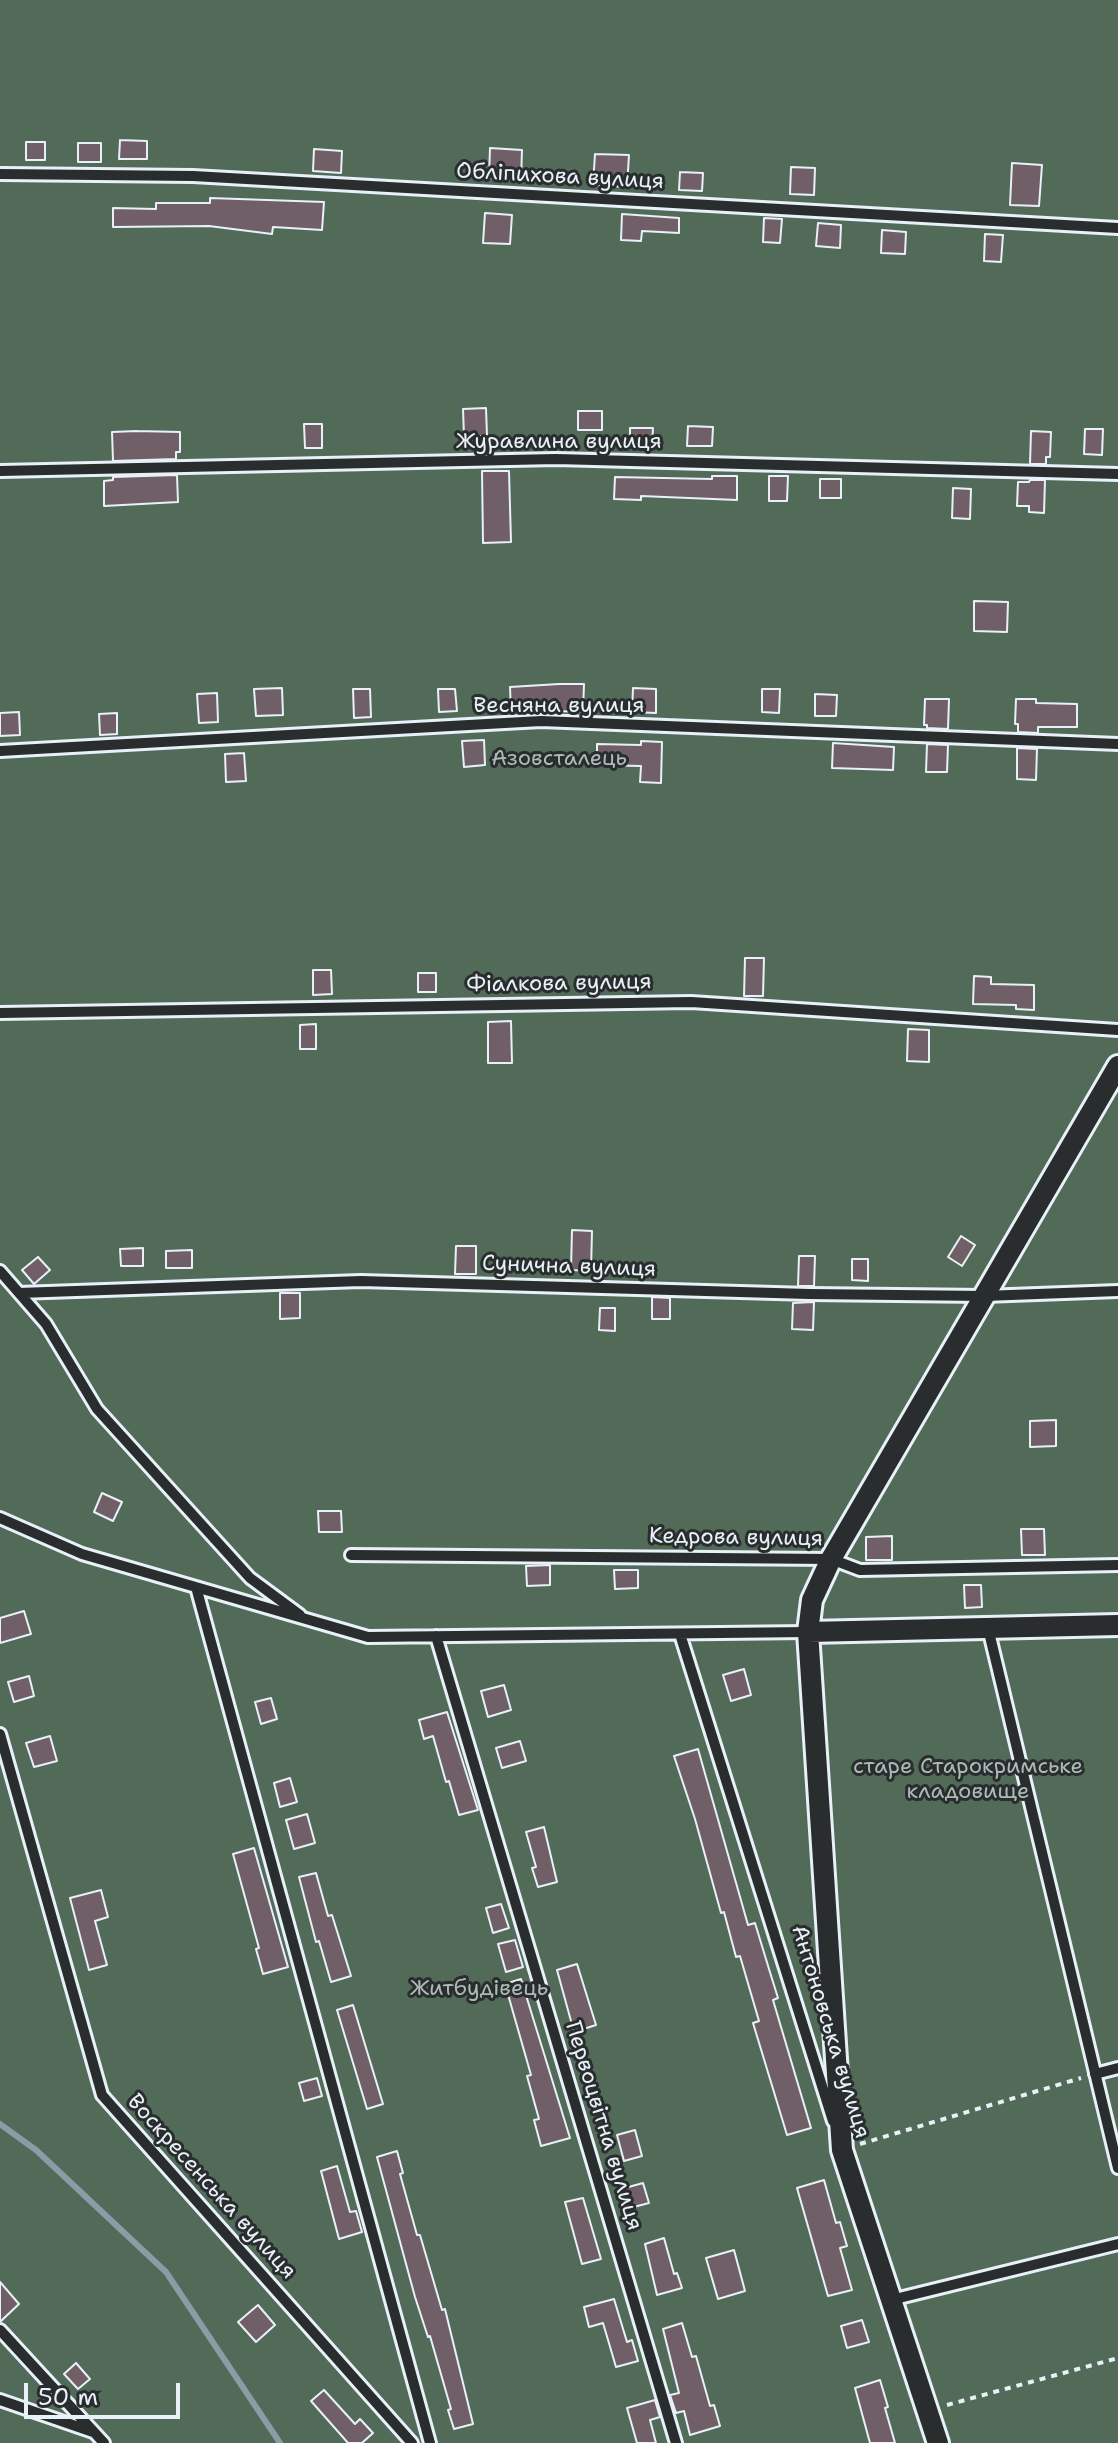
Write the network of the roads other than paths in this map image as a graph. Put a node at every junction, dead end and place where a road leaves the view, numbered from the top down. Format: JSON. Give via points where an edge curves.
{"nodes":[{"id":1,"x":0,"y":174,"type":"edge"},
{"id":2,"x":1118,"y":228,"type":"edge"},
{"id":3,"x":0,"y":471,"type":"edge"},
{"id":4,"x":1118,"y":474,"type":"edge"},
{"id":5,"x":1118,"y":744,"type":"edge"},
{"id":6,"x":0,"y":751,"type":"edge"},
{"id":7,"x":0,"y":1013,"type":"edge"},
{"id":8,"x":1118,"y":1030,"type":"edge"},
{"id":9,"x":1118,"y":1066,"type":"edge"},
{"id":10,"x":0,"y":1271,"type":"edge"},
{"id":11,"x":1118,"y":1291,"type":"edge"},
{"id":12,"x":19,"y":1293,"type":"junction"},
{"id":13,"x":984,"y":1296,"type":"junction"},
{"id":14,"x":0,"y":1518,"type":"edge"},
{"id":15,"x":351,"y":1555,"type":"dead end"},
{"id":16,"x":831,"y":1559,"type":"junction"},
{"id":17,"x":1118,"y":1565,"type":"edge"},
{"id":18,"x":196,"y":1587,"type":"junction"},
{"id":19,"x":304,"y":1619,"type":"junction"},
{"id":20,"x":1118,"y":1625,"type":"edge"},
{"id":21,"x":988,"y":1628,"type":"junction"},
{"id":22,"x":808,"y":1632,"type":"junction"},
{"id":23,"x":680,"y":1634,"type":"junction"},
{"id":24,"x":436,"y":1636,"type":"junction"},
{"id":25,"x":0,"y":1734,"type":"edge"},
{"id":26,"x":1118,"y":2068,"type":"edge"},
{"id":27,"x":1095,"y":2074,"type":"junction"},
{"id":28,"x":842,"y":2150,"type":"junction"},
{"id":29,"x":1118,"y":2168,"type":"edge"},
{"id":30,"x":1118,"y":2244,"type":"edge"},
{"id":31,"x":891,"y":2300,"type":"junction"},
{"id":32,"x":0,"y":2330,"type":"edge"},
{"id":33,"x":0,"y":2400,"type":"edge"},
{"id":34,"x":94,"y":2433,"type":"junction"},
{"id":35,"x":104,"y":2443,"type":"edge"},
{"id":36,"x":412,"y":2443,"type":"edge"},
{"id":37,"x":430,"y":2443,"type":"edge"},
{"id":38,"x":676,"y":2443,"type":"edge"},
{"id":39,"x":938,"y":2443,"type":"edge"}],
"edges":[{"from":1,"to":2,"type":"lane","name":"Обліпихова вулиця","via":[[193,176]]},
{"from":3,"to":4,"type":"lane","name":"Журавлина вулиця","via":[[556,459]]},
{"from":5,"to":6,"type":"lane","name":"Весняна вулиця","via":[[541,721]]},
{"from":7,"to":8,"type":"lane","name":"Фіалкова вулиця","via":[[691,1002]]},
{"from":9,"to":13,"type":"street"},
{"from":10,"to":12,"type":"lane"},
{"from":11,"to":13,"type":"lane","name":"Сунична вулиця"},
{"from":12,"to":13,"type":"lane","name":"Сунична вулиця","via":[[361,1281]]},
{"from":12,"to":19,"type":"lane","via":[[46,1324],[97,1409],[250,1578]]},
{"from":13,"to":16,"type":"street"},
{"from":14,"to":18,"type":"lane","via":[[82,1554]]},
{"from":15,"to":16,"type":"lane","name":"Кедрова вулиця"},
{"from":16,"to":17,"type":"lane","name":"Кедрова вулиця","via":[[860,1570]]},
{"from":16,"to":22,"type":"street","via":[[812,1600]]},
{"from":18,"to":19,"type":"lane"},
{"from":18,"to":37,"type":"lane"},
{"from":19,"to":24,"type":"lane","via":[[368,1637]]},
{"from":20,"to":21,"type":"street"},
{"from":21,"to":22,"type":"street"},
{"from":21,"to":27,"type":"lane"},
{"from":22,"to":23,"type":"lane"},
{"from":22,"to":28,"type":"street"},
{"from":23,"to":24,"type":"lane"},
{"from":23,"to":28,"type":"lane","name":"Антоновська вулиця"},
{"from":24,"to":38,"type":"lane","name":"Первоцвітна вулиця"},
{"from":25,"to":36,"type":"lane","name":"Воскресенська вулиця","via":[[102,2095]]},
{"from":26,"to":27,"type":"lane"},
{"from":27,"to":29,"type":"lane"},
{"from":28,"to":31,"type":"street","name":"Антоновська вулиця"},
{"from":30,"to":31,"type":"lane"},
{"from":31,"to":39,"type":"street","name":"Антоновська вулиця"},
{"from":32,"to":34,"type":"lane"},
{"from":33,"to":34,"type":"lane"},
{"from":34,"to":35,"type":"lane"}]}
